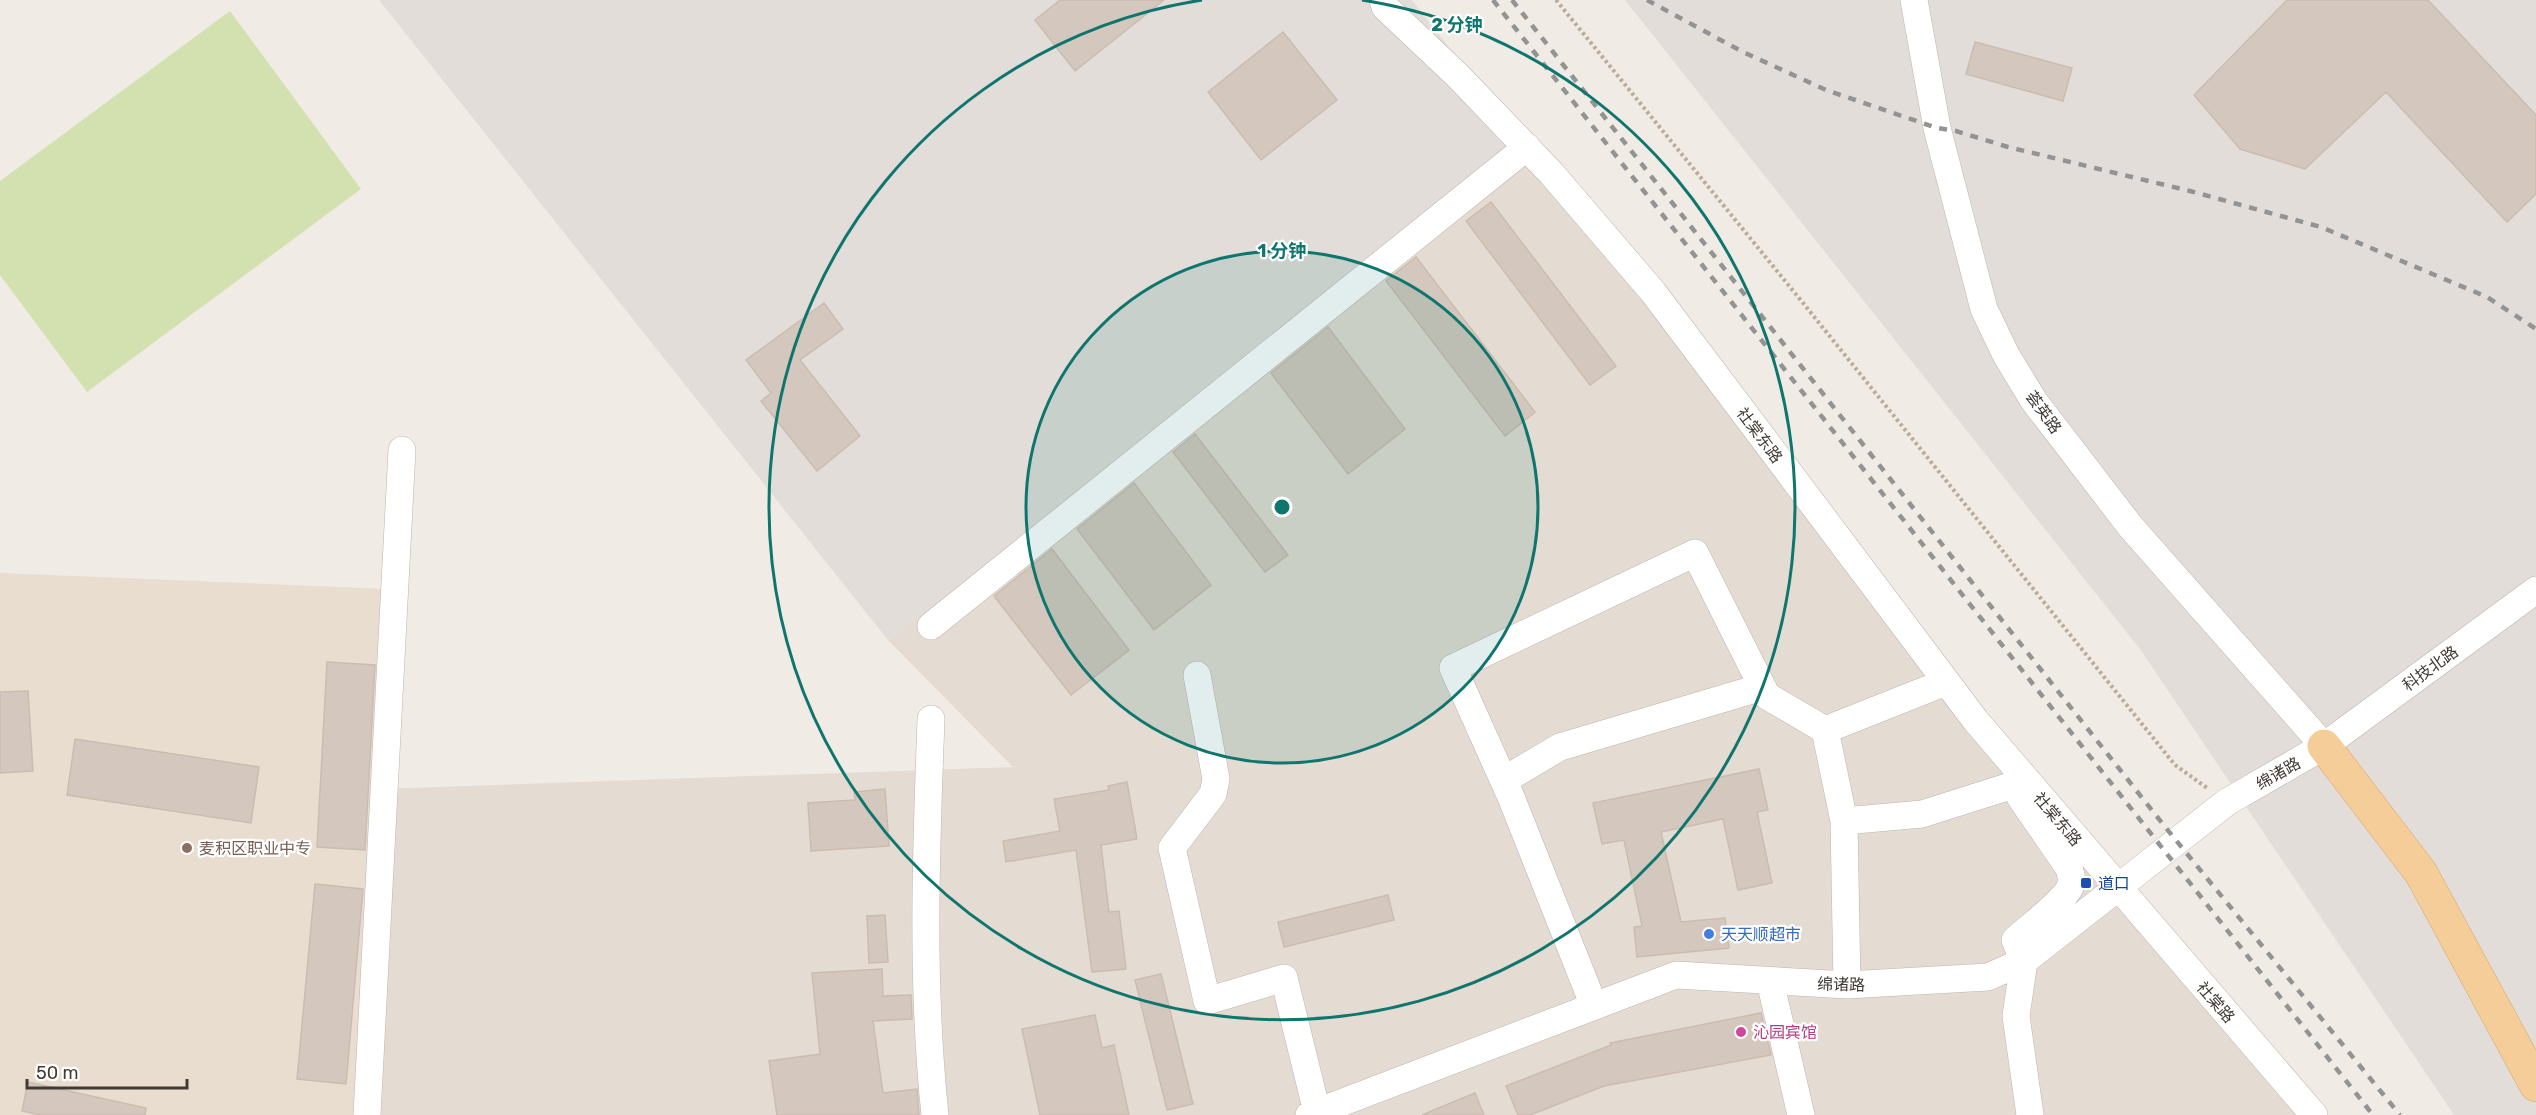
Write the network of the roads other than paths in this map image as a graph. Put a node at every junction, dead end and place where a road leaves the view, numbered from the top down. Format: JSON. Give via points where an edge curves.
{"nodes":[{"id":1,"x":1383,"y":0,"type":"edge"},
{"id":2,"x":1914,"y":0,"type":"edge"},
{"id":3,"x":1527,"y":147,"type":"junction"},
{"id":4,"x":402,"y":450,"type":"dead end"},
{"id":5,"x":2536,"y":590,"type":"edge"},
{"id":6,"x":931,"y":626,"type":"dead end"},
{"id":7,"x":1197,"y":675,"type":"dead end"},
{"id":8,"x":1946,"y":682,"type":"junction"},
{"id":9,"x":1762,"y":687,"type":"junction"},
{"id":10,"x":931,"y":719,"type":"dead end"},
{"id":11,"x":1825,"y":730,"type":"junction"},
{"id":12,"x":2324,"y":746,"type":"junction"},
{"id":13,"x":1504,"y":780,"type":"junction"},
{"id":14,"x":2019,"y":784,"type":"junction"},
{"id":15,"x":1844,"y":820,"type":"junction"},
{"id":16,"x":2118,"y":888,"type":"junction"},
{"id":17,"x":2024,"y":961,"type":"junction"},
{"id":18,"x":1770,"y":981,"type":"junction"},
{"id":19,"x":1847,"y":986,"type":"junction"},
{"id":20,"x":1594,"y":1006,"type":"junction"},
{"id":21,"x":2536,"y":1085,"type":"edge"},
{"id":22,"x":1313,"y":1114,"type":"edge"},
{"id":23,"x":367,"y":1115,"type":"edge"},
{"id":24,"x":936,"y":1115,"type":"edge"},
{"id":25,"x":1801,"y":1115,"type":"edge"},
{"id":26,"x":2030,"y":1115,"type":"edge"},
{"id":27,"x":2314,"y":1115,"type":"edge"}],
"edges":[{"from":1,"to":3,"type":"street","name":"社棠东路","via":[[1385,7]]},
{"from":2,"to":12,"type":"street","name":"荟英路","via":[[1937,128],[1984,309],[2007,355],[2034,401],[2130,526]]},
{"from":3,"to":6,"type":"street"},
{"from":3,"to":8,"type":"street","name":"社棠东路","via":[[1653,292]]},
{"from":4,"to":23,"type":"street"},
{"from":5,"to":12,"type":"street","name":"科技北路"},
{"from":7,"to":22,"type":"street","via":[[1216,779],[1213,794],[1172,848],[1207,1001],[1284,978]]},
{"from":8,"to":11,"type":"street"},
{"from":8,"to":14,"type":"street","name":"社棠东路"},
{"from":9,"to":11,"type":"street","via":[[1767,696]]},
{"from":9,"to":13,"type":"street","via":[[1560,747]]},
{"from":9,"to":13,"type":"street","via":[[1695,553],[1453,668]]},
{"from":10,"to":24,"type":"street","via":[[927,835],[929,1054]]},
{"from":11,"to":15,"type":"street"},
{"from":12,"to":16,"type":"street","name":"绵诸路","via":[[2227,802]]},
{"from":12,"to":21,"type":"main road","via":[[2421,873]]},
{"from":13,"to":20,"type":"street"},
{"from":14,"to":15,"type":"street","via":[[1922,814]]},
{"from":14,"to":16,"type":"street","name":"社棠东路"},
{"from":14,"to":17,"type":"street","via":[[2072,876],[2065,895],[2014,940]]},
{"from":15,"to":19,"type":"street"},
{"from":16,"to":17,"type":"street","name":"绵诸路"},
{"from":16,"to":27,"type":"street","name":"社棠路"},
{"from":17,"to":19,"type":"street","name":"绵诸路","via":[[1988,977]]},
{"from":17,"to":26,"type":"street","via":[[2016,1016]]},
{"from":18,"to":19,"type":"street","name":"绵诸路"},
{"from":18,"to":20,"type":"street","name":"绵诸路","via":[[1676,975]]},
{"from":18,"to":25,"type":"street"},
{"from":20,"to":22,"type":"street","name":"绵诸路"}]}
